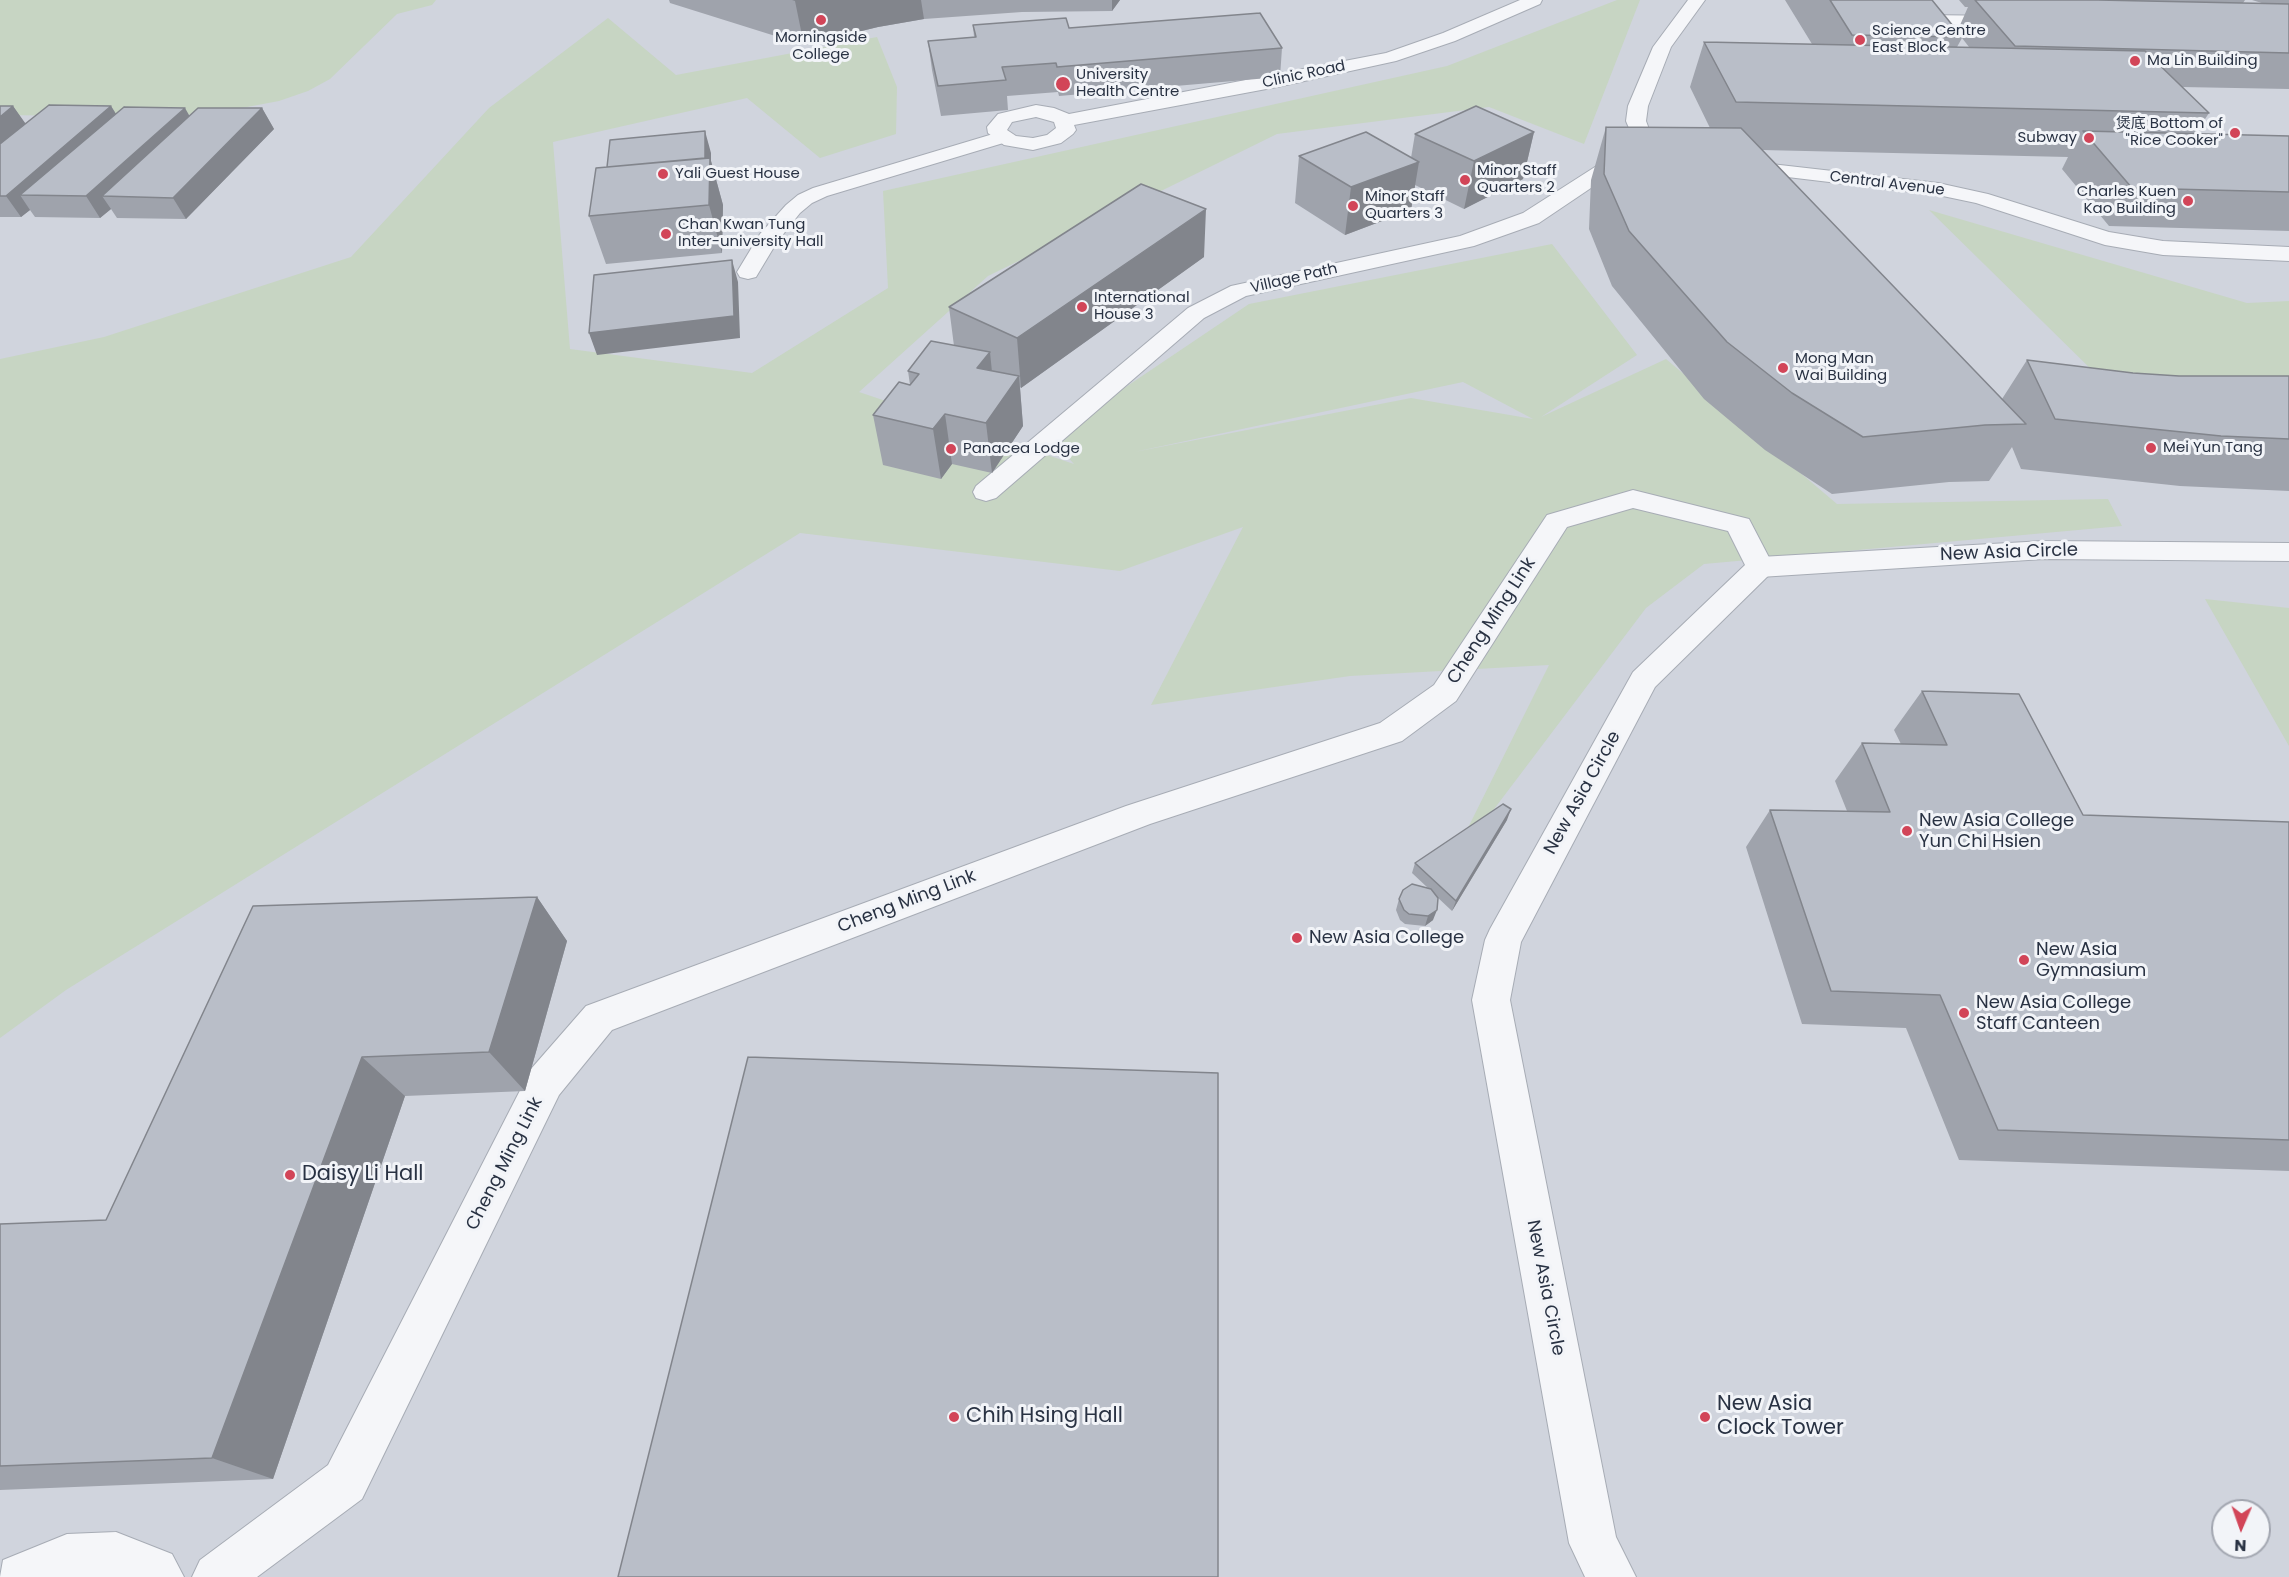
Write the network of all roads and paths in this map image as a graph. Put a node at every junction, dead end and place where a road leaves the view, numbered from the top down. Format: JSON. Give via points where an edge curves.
{"nodes":[{"id":1,"x":1697,"y":0,"type":"edge"},
{"id":2,"x":1529,"y":1,"type":"edge"},
{"id":3,"x":2028,"y":22,"type":"edge"},
{"id":4,"x":1937,"y":38,"type":"edge"},
{"id":5,"x":1064,"y":121,"type":"junction"},
{"id":6,"x":1003,"y":137,"type":"junction"},
{"id":7,"x":1644,"y":143,"type":"junction"},
{"id":8,"x":1684,"y":160,"type":"edge"},
{"id":9,"x":1716,"y":164,"type":"edge"},
{"id":10,"x":2289,"y":254,"type":"edge"},
{"id":11,"x":748,"y":272,"type":"dead end"},
{"id":12,"x":986,"y":492,"type":"edge"},
{"id":13,"x":2289,"y":552,"type":"edge"},
{"id":14,"x":1760,"y":567,"type":"junction"},
{"id":15,"x":20,"y":1577,"type":"edge"},
{"id":16,"x":159,"y":1577,"type":"edge"},
{"id":17,"x":217,"y":1577,"type":"edge"},
{"id":18,"x":1611,"y":1577,"type":"edge"}],
"edges":[{"from":1,"to":7,"type":"street","via":[[1662,47],[1644,86],[1636,121]]},
{"from":2,"to":5,"type":"street","name":"Clinic Road","via":[[1423,47],[1390,57]]},
{"from":3,"to":4,"type":"street","via":[[1918,13]]},
{"from":5,"to":6,"type":"street","via":[[1066,130],[1062,135],[1044,142],[1021,143]]},
{"from":5,"to":6,"type":"street","via":[[1047,112],[1014,114],[1000,122],[998,133]]},
{"from":6,"to":11,"type":"street","via":[[813,195],[793,209]]},
{"from":7,"to":8,"type":"street","via":[[1664,156]]},
{"from":7,"to":12,"type":"street","name":"Village Path","via":[[1531,218],[1466,241],[1239,291],[1196,313]]},
{"from":9,"to":10,"type":"street","name":"Central Avenue","via":[[1938,189],[1981,198],[2105,237],[2163,248]]},
{"from":13,"to":14,"type":"street","name":"New Asia Circle","via":[[2044,550]]},
{"from":14,"to":17,"type":"street","name":"Cheng Ming Link","via":[[1739,525],[1634,499],[1557,521],[1446,693],[1391,732],[1137,815],[599,1018],[545,1082],[345,1482]]},
{"from":14,"to":18,"type":"street","name":"New Asia Circle","via":[[1644,680],[1503,940],[1491,1000],[1593,1543]]},
{"from":15,"to":16,"type":"street","via":[[67,1558],[116,1556],[155,1571]]}]}
